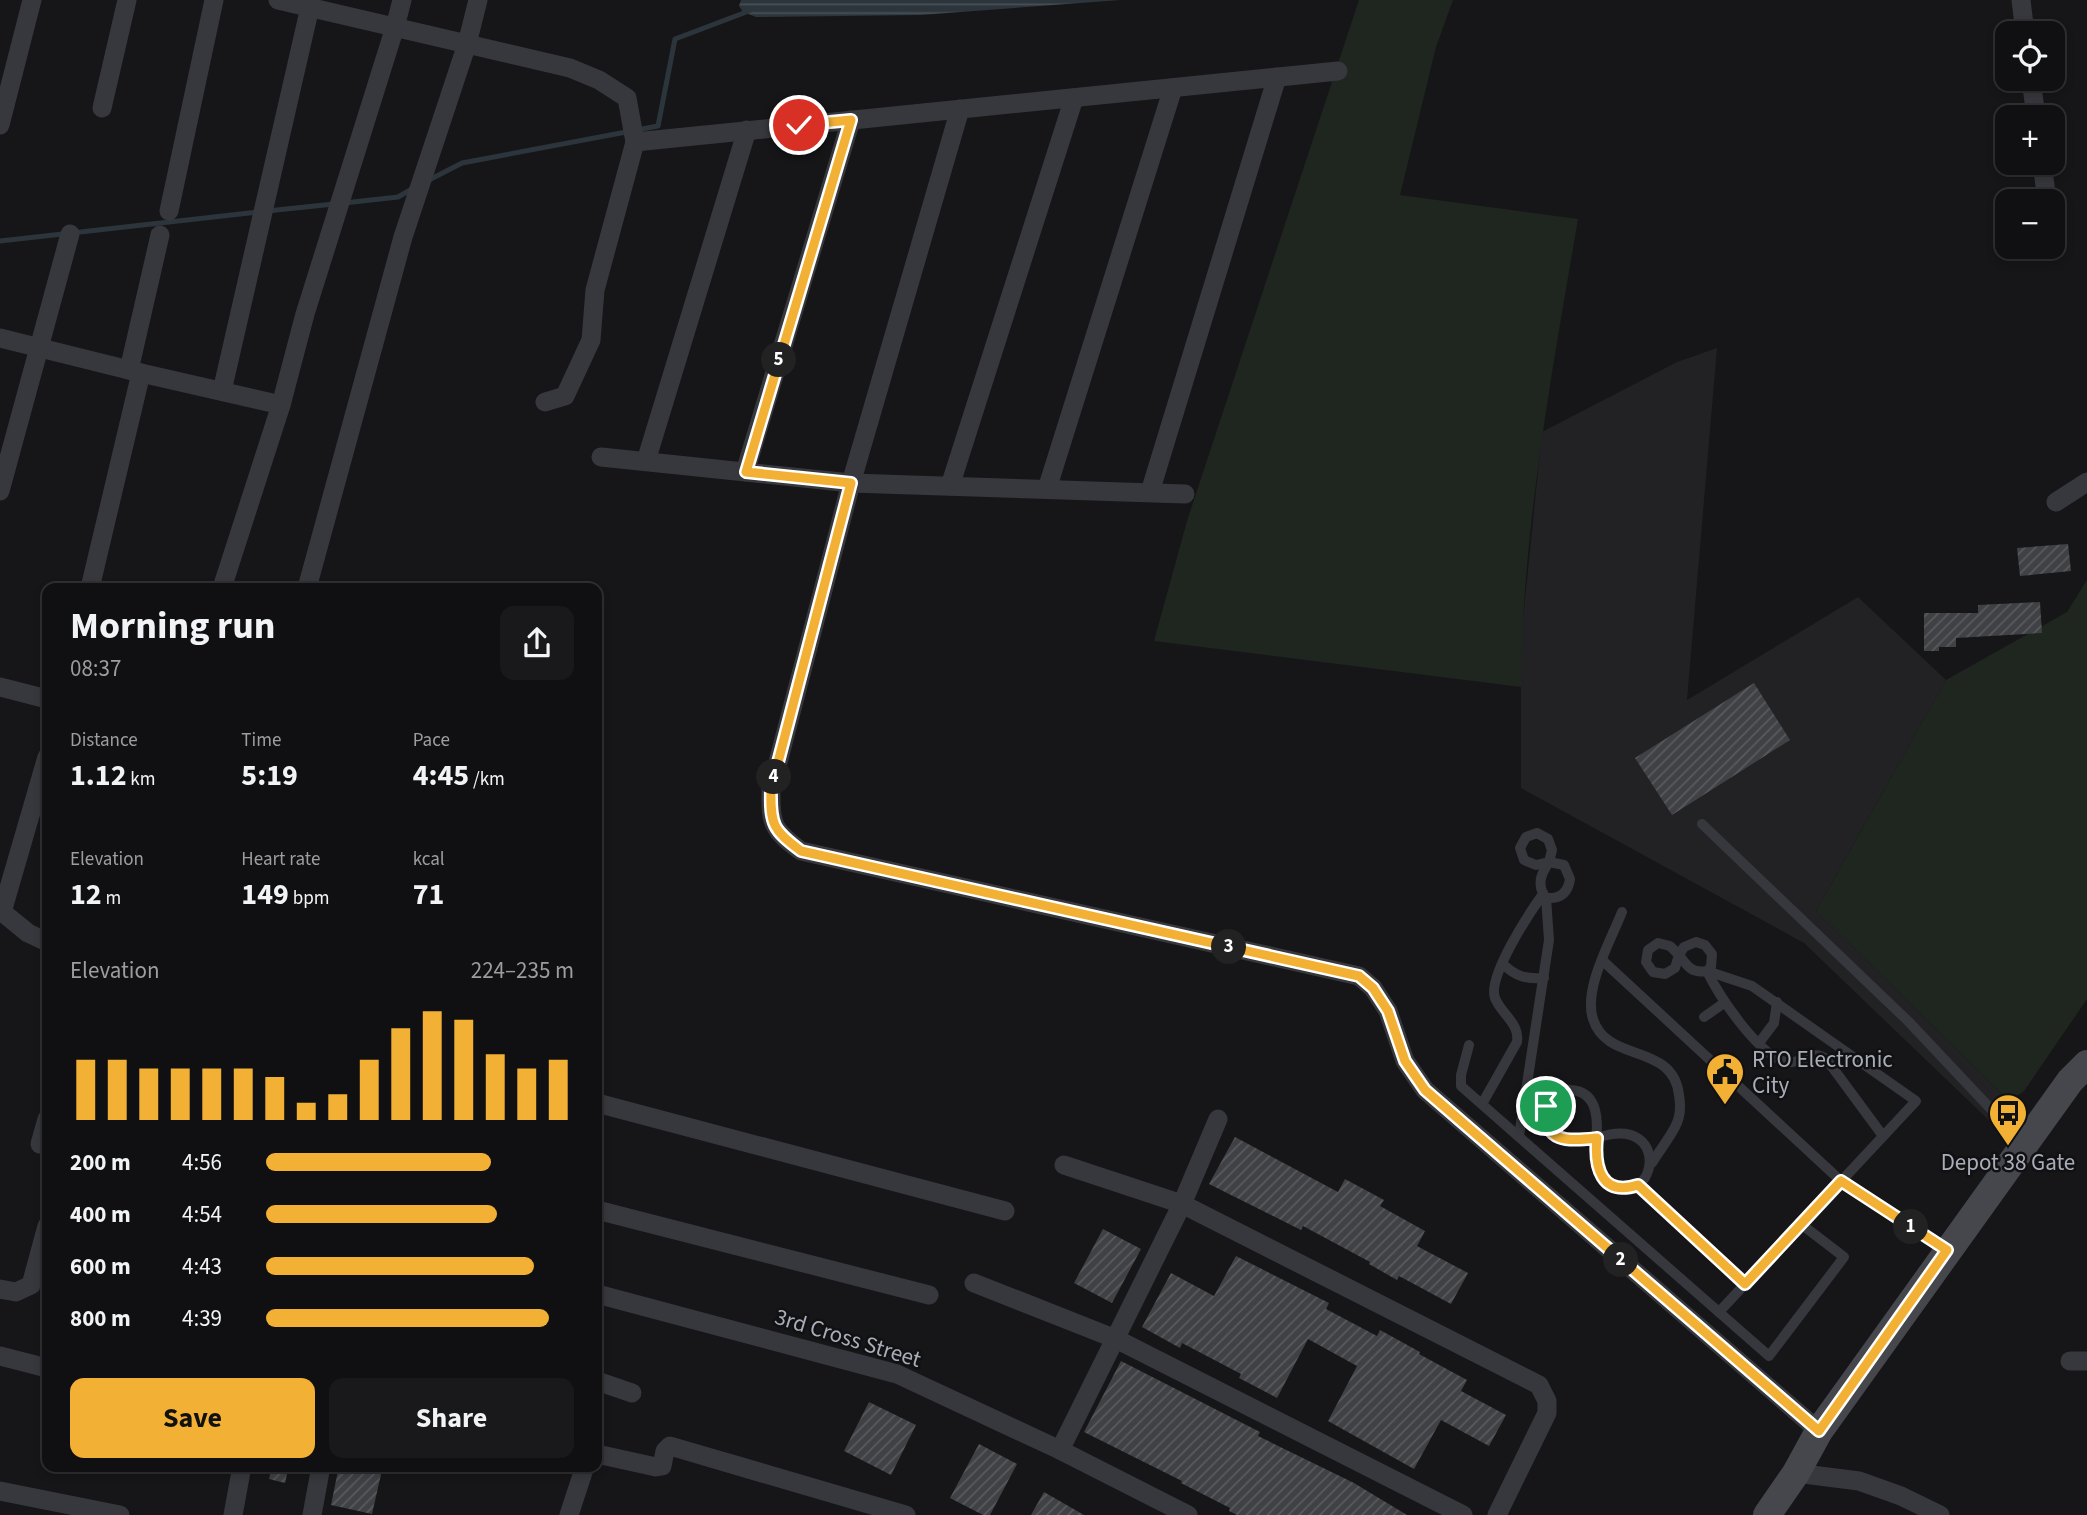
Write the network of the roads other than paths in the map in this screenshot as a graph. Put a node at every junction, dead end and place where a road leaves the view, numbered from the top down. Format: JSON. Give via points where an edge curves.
{"nodes":[{"id":1,"x":32,"y":0,"type":"edge"},
{"id":2,"x":127,"y":0,"type":"edge"},
{"id":3,"x":214,"y":0,"type":"edge"},
{"id":4,"x":278,"y":0,"type":"edge"},
{"id":5,"x":402,"y":0,"type":"edge"},
{"id":6,"x":478,"y":0,"type":"edge"},
{"id":7,"x":2021,"y":0,"type":"edge"},
{"id":8,"x":310,"y":7,"type":"junction"},
{"id":9,"x":2024,"y":21,"type":"edge"},
{"id":10,"x":395,"y":27,"type":"junction"},
{"id":11,"x":467,"y":44,"type":"junction"},
{"id":12,"x":1338,"y":71,"type":"dead end"},
{"id":13,"x":1277,"y":77,"type":"junction"},
{"id":14,"x":1173,"y":88,"type":"junction"},
{"id":15,"x":1074,"y":98,"type":"junction"},
{"id":16,"x":102,"y":108,"type":"dead end"},
{"id":17,"x":960,"y":109,"type":"junction"},
{"id":18,"x":851,"y":120,"type":"junction"},
{"id":19,"x":0,"y":125,"type":"edge"},
{"id":20,"x":747,"y":130,"type":"junction"},
{"id":21,"x":635,"y":142,"type":"junction"},
{"id":22,"x":169,"y":211,"type":"dead end"},
{"id":23,"x":70,"y":234,"type":"dead end"},
{"id":24,"x":160,"y":235,"type":"dead end"},
{"id":25,"x":0,"y":338,"type":"edge"},
{"id":26,"x":37,"y":349,"type":"junction"},
{"id":27,"x":135,"y":371,"type":"junction"},
{"id":28,"x":222,"y":391,"type":"junction"},
{"id":29,"x":545,"y":402,"type":"dead end"},
{"id":30,"x":281,"y":405,"type":"junction"},
{"id":31,"x":601,"y":457,"type":"dead end"},
{"id":32,"x":646,"y":461,"type":"junction"},
{"id":33,"x":746,"y":472,"type":"junction"},
{"id":34,"x":2087,"y":482,"type":"edge"},
{"id":35,"x":851,"y":483,"type":"junction"},
{"id":36,"x":950,"y":486,"type":"junction"},
{"id":37,"x":1046,"y":489,"type":"junction"},
{"id":38,"x":0,"y":491,"type":"edge"},
{"id":39,"x":1150,"y":492,"type":"junction"},
{"id":40,"x":1185,"y":494,"type":"dead end"},
{"id":41,"x":2056,"y":502,"type":"dead end"},
{"id":42,"x":91,"y":583,"type":"edge"},
{"id":43,"x":224,"y":583,"type":"edge"},
{"id":44,"x":308,"y":583,"type":"edge"},
{"id":45,"x":0,"y":687,"type":"edge"},
{"id":46,"x":42,"y":698,"type":"edge"},
{"id":47,"x":42,"y":774,"type":"edge"},
{"id":48,"x":1702,"y":824,"type":"dead end"},
{"id":49,"x":1545,"y":896,"type":"junction"},
{"id":50,"x":1622,"y":912,"type":"dead end"},
{"id":51,"x":1,"y":915,"type":"edge"},
{"id":52,"x":42,"y":940,"type":"edge"},
{"id":53,"x":1602,"y":960,"type":"junction"},
{"id":54,"x":1503,"y":964,"type":"junction"},
{"id":55,"x":1707,"y":971,"type":"junction"},
{"id":56,"x":1544,"y":978,"type":"junction"},
{"id":57,"x":1777,"y":1002,"type":"junction"},
{"id":58,"x":1724,"y":1003,"type":"junction"},
{"id":59,"x":1704,"y":1017,"type":"dead end"},
{"id":60,"x":1759,"y":1043,"type":"junction"},
{"id":61,"x":1469,"y":1045,"type":"dead end"},
{"id":62,"x":2087,"y":1064,"type":"edge"},
{"id":63,"x":602,"y":1104,"type":"edge"},
{"id":64,"x":1482,"y":1104,"type":"junction"},
{"id":65,"x":1219,"y":1119,"type":"dead end"},
{"id":66,"x":1519,"y":1136,"type":"junction"},
{"id":67,"x":1883,"y":1136,"type":"junction"},
{"id":68,"x":42,"y":1137,"type":"edge"},
{"id":69,"x":1597,"y":1138,"type":"junction"},
{"id":70,"x":40,"y":1144,"type":"dead end"},
{"id":71,"x":2025,"y":1144,"type":"junction"},
{"id":72,"x":1651,"y":1163,"type":"junction"},
{"id":73,"x":1064,"y":1165,"type":"dead end"},
{"id":74,"x":1841,"y":1181,"type":"junction"},
{"id":75,"x":1638,"y":1185,"type":"junction"},
{"id":76,"x":1182,"y":1204,"type":"junction"},
{"id":77,"x":602,"y":1211,"type":"edge"},
{"id":78,"x":1005,"y":1211,"type":"dead end"},
{"id":79,"x":1801,"y":1224,"type":"junction"},
{"id":80,"x":1947,"y":1250,"type":"junction"},
{"id":81,"x":42,"y":1261,"type":"edge"},
{"id":82,"x":974,"y":1283,"type":"dead end"},
{"id":83,"x":1745,"y":1284,"type":"junction"},
{"id":84,"x":0,"y":1289,"type":"edge"},
{"id":85,"x":602,"y":1295,"type":"edge"},
{"id":86,"x":929,"y":1295,"type":"dead end"},
{"id":87,"x":1719,"y":1312,"type":"junction"},
{"id":88,"x":1116,"y":1339,"type":"junction"},
{"id":89,"x":0,"y":1356,"type":"edge"},
{"id":90,"x":42,"y":1367,"type":"edge"},
{"id":91,"x":602,"y":1383,"type":"edge"},
{"id":92,"x":632,"y":1393,"type":"dead end"},
{"id":93,"x":1819,"y":1431,"type":"junction"},
{"id":94,"x":1060,"y":1450,"type":"junction"},
{"id":95,"x":602,"y":1455,"type":"edge"},
{"id":96,"x":241,"y":1472,"type":"edge"},
{"id":97,"x":320,"y":1472,"type":"edge"},
{"id":98,"x":583,"y":1472,"type":"edge"},
{"id":99,"x":1796,"y":1473,"type":"junction"},
{"id":100,"x":0,"y":1491,"type":"edge"},
{"id":101,"x":120,"y":1515,"type":"edge"},
{"id":102,"x":233,"y":1515,"type":"edge"},
{"id":103,"x":312,"y":1515,"type":"edge"},
{"id":104,"x":569,"y":1515,"type":"edge"},
{"id":105,"x":906,"y":1515,"type":"edge"},
{"id":106,"x":1188,"y":1515,"type":"edge"},
{"id":107,"x":1463,"y":1515,"type":"edge"},
{"id":108,"x":1497,"y":1515,"type":"edge"},
{"id":109,"x":1767,"y":1515,"type":"edge"},
{"id":110,"x":1940,"y":1515,"type":"edge"}],
"edges":[{"from":1,"to":19,"type":"street"},
{"from":2,"to":16,"type":"street"},
{"from":3,"to":22,"type":"street"},
{"from":4,"to":8,"type":"street"},
{"from":5,"to":10,"type":"street"},
{"from":6,"to":11,"type":"street"},
{"from":7,"to":9,"type":"street"},
{"from":8,"to":10,"type":"street"},
{"from":8,"to":28,"type":"street"},
{"from":10,"to":11,"type":"street"},
{"from":10,"to":30,"type":"street"},
{"from":11,"to":21,"type":"street","via":[[570,68],[600,80],[627,98]]},
{"from":11,"to":44,"type":"street","via":[[403,237]]},
{"from":12,"to":13,"type":"street"},
{"from":13,"to":14,"type":"street"},
{"from":13,"to":39,"type":"street"},
{"from":14,"to":15,"type":"street"},
{"from":14,"to":37,"type":"street"},
{"from":15,"to":17,"type":"street"},
{"from":15,"to":36,"type":"street"},
{"from":17,"to":18,"type":"street"},
{"from":17,"to":35,"type":"street"},
{"from":18,"to":20,"type":"street"},
{"from":18,"to":33,"type":"street"},
{"from":20,"to":21,"type":"street"},
{"from":20,"to":32,"type":"street"},
{"from":21,"to":29,"type":"street","via":[[595,290],[591,340],[565,396]]},
{"from":23,"to":26,"type":"street"},
{"from":24,"to":27,"type":"street"},
{"from":25,"to":26,"type":"street"},
{"from":26,"to":27,"type":"street"},
{"from":26,"to":38,"type":"street"},
{"from":27,"to":28,"type":"street"},
{"from":27,"to":42,"type":"street"},
{"from":28,"to":30,"type":"street"},
{"from":30,"to":43,"type":"street"},
{"from":31,"to":32,"type":"street"},
{"from":32,"to":33,"type":"street"},
{"from":33,"to":35,"type":"street"},
{"from":34,"to":41,"type":"street"},
{"from":35,"to":36,"type":"street"},
{"from":35,"to":93,"type":"street","via":[[771,789],[770,811],[779,834],[801,851],[1359,976],[1388,1011],[1405,1061],[1425,1090]]},
{"from":36,"to":37,"type":"street"},
{"from":37,"to":39,"type":"street"},
{"from":39,"to":40,"type":"street"},
{"from":45,"to":46,"type":"street"},
{"from":47,"to":51,"type":"street"},
{"from":48,"to":71,"type":"lane","via":[[1908,1021]]},
{"from":49,"to":49,"type":"lane","via":[[1541,875],[1549,862],[1564,865],[1569,885],[1562,895]]},
{"from":49,"to":54,"type":"lane","via":[[1523,922]]},
{"from":49,"to":56,"type":"lane","via":[[1549,940]]},
{"from":50,"to":53,"type":"lane"},
{"from":51,"to":52,"type":"street"},
{"from":53,"to":72,"type":"lane","via":[[1591,1003],[1593,1019],[1604,1039],[1656,1060],[1670,1069],[1677,1083],[1676,1126]]},
{"from":53,"to":74,"type":"lane"},
{"from":54,"to":56,"type":"lane","via":[[1527,979]]},
{"from":54,"to":64,"type":"lane","via":[[1494,981],[1496,999],[1516,1027],[1517,1042]]},
{"from":55,"to":55,"type":"lane","via":[[1712,954],[1705,945],[1689,944],[1679,955],[1689,968]]},
{"from":55,"to":57,"type":"lane","via":[[1752,986]]},
{"from":55,"to":58,"type":"lane"},
{"from":56,"to":66,"type":"lane"},
{"from":57,"to":60,"type":"lane","via":[[1773,1023]]},
{"from":57,"to":67,"type":"lane","via":[[1916,1101]]},
{"from":58,"to":59,"type":"lane"},
{"from":58,"to":60,"type":"lane"},
{"from":60,"to":67,"type":"lane","via":[[1786,1062],[1822,1055]]},
{"from":61,"to":64,"type":"lane","via":[[1461,1086]]},
{"from":62,"to":71,"type":"main road"},
{"from":63,"to":78,"type":"street"},
{"from":64,"to":66,"type":"lane"},
{"from":65,"to":76,"type":"street"},
{"from":66,"to":87,"type":"lane"},
{"from":67,"to":74,"type":"lane"},
{"from":68,"to":70,"type":"street"},
{"from":69,"to":69,"type":"lane","via":[[1593,1101],[1580,1091],[1553,1095],[1545,1119],[1553,1134],[1562,1140]]},
{"from":69,"to":72,"type":"lane","via":[[1618,1134],[1640,1139],[1650,1152]]},
{"from":69,"to":75,"type":"lane","via":[[1595,1159],[1606,1181],[1618,1188]]},
{"from":71,"to":80,"type":"main road"},
{"from":72,"to":75,"type":"lane"},
{"from":73,"to":76,"type":"street"},
{"from":74,"to":79,"type":"lane"},
{"from":74,"to":80,"type":"lane"},
{"from":75,"to":83,"type":"lane"},
{"from":76,"to":88,"type":"street"},
{"from":76,"to":108,"type":"street","via":[[1539,1385],[1547,1413]]},
{"from":77,"to":86,"type":"street"},
{"from":79,"to":83,"type":"lane"},
{"from":79,"to":87,"type":"lane","via":[[1844,1258],[1769,1356]]},
{"from":80,"to":93,"type":"main road"},
{"from":81,"to":84,"type":"street","via":[[31,1285],[16,1292]]},
{"from":82,"to":88,"type":"street"},
{"from":83,"to":87,"type":"lane"},
{"from":85,"to":94,"type":"street","name":"3rd Cross Street","via":[[897,1374]]},
{"from":88,"to":94,"type":"street"},
{"from":88,"to":107,"type":"street"},
{"from":89,"to":90,"type":"street"},
{"from":91,"to":92,"type":"street"},
{"from":93,"to":99,"type":"main road"},
{"from":94,"to":106,"type":"street","name":"3rd Cross Street"},
{"from":95,"to":105,"type":"street","via":[[656,1467],[662,1466],[670,1446]]},
{"from":96,"to":102,"type":"street"},
{"from":97,"to":103,"type":"street"},
{"from":98,"to":104,"type":"street"},
{"from":99,"to":109,"type":"main road"},
{"from":99,"to":110,"type":"street","via":[[1860,1481]]},
{"from":100,"to":101,"type":"street"}]}
